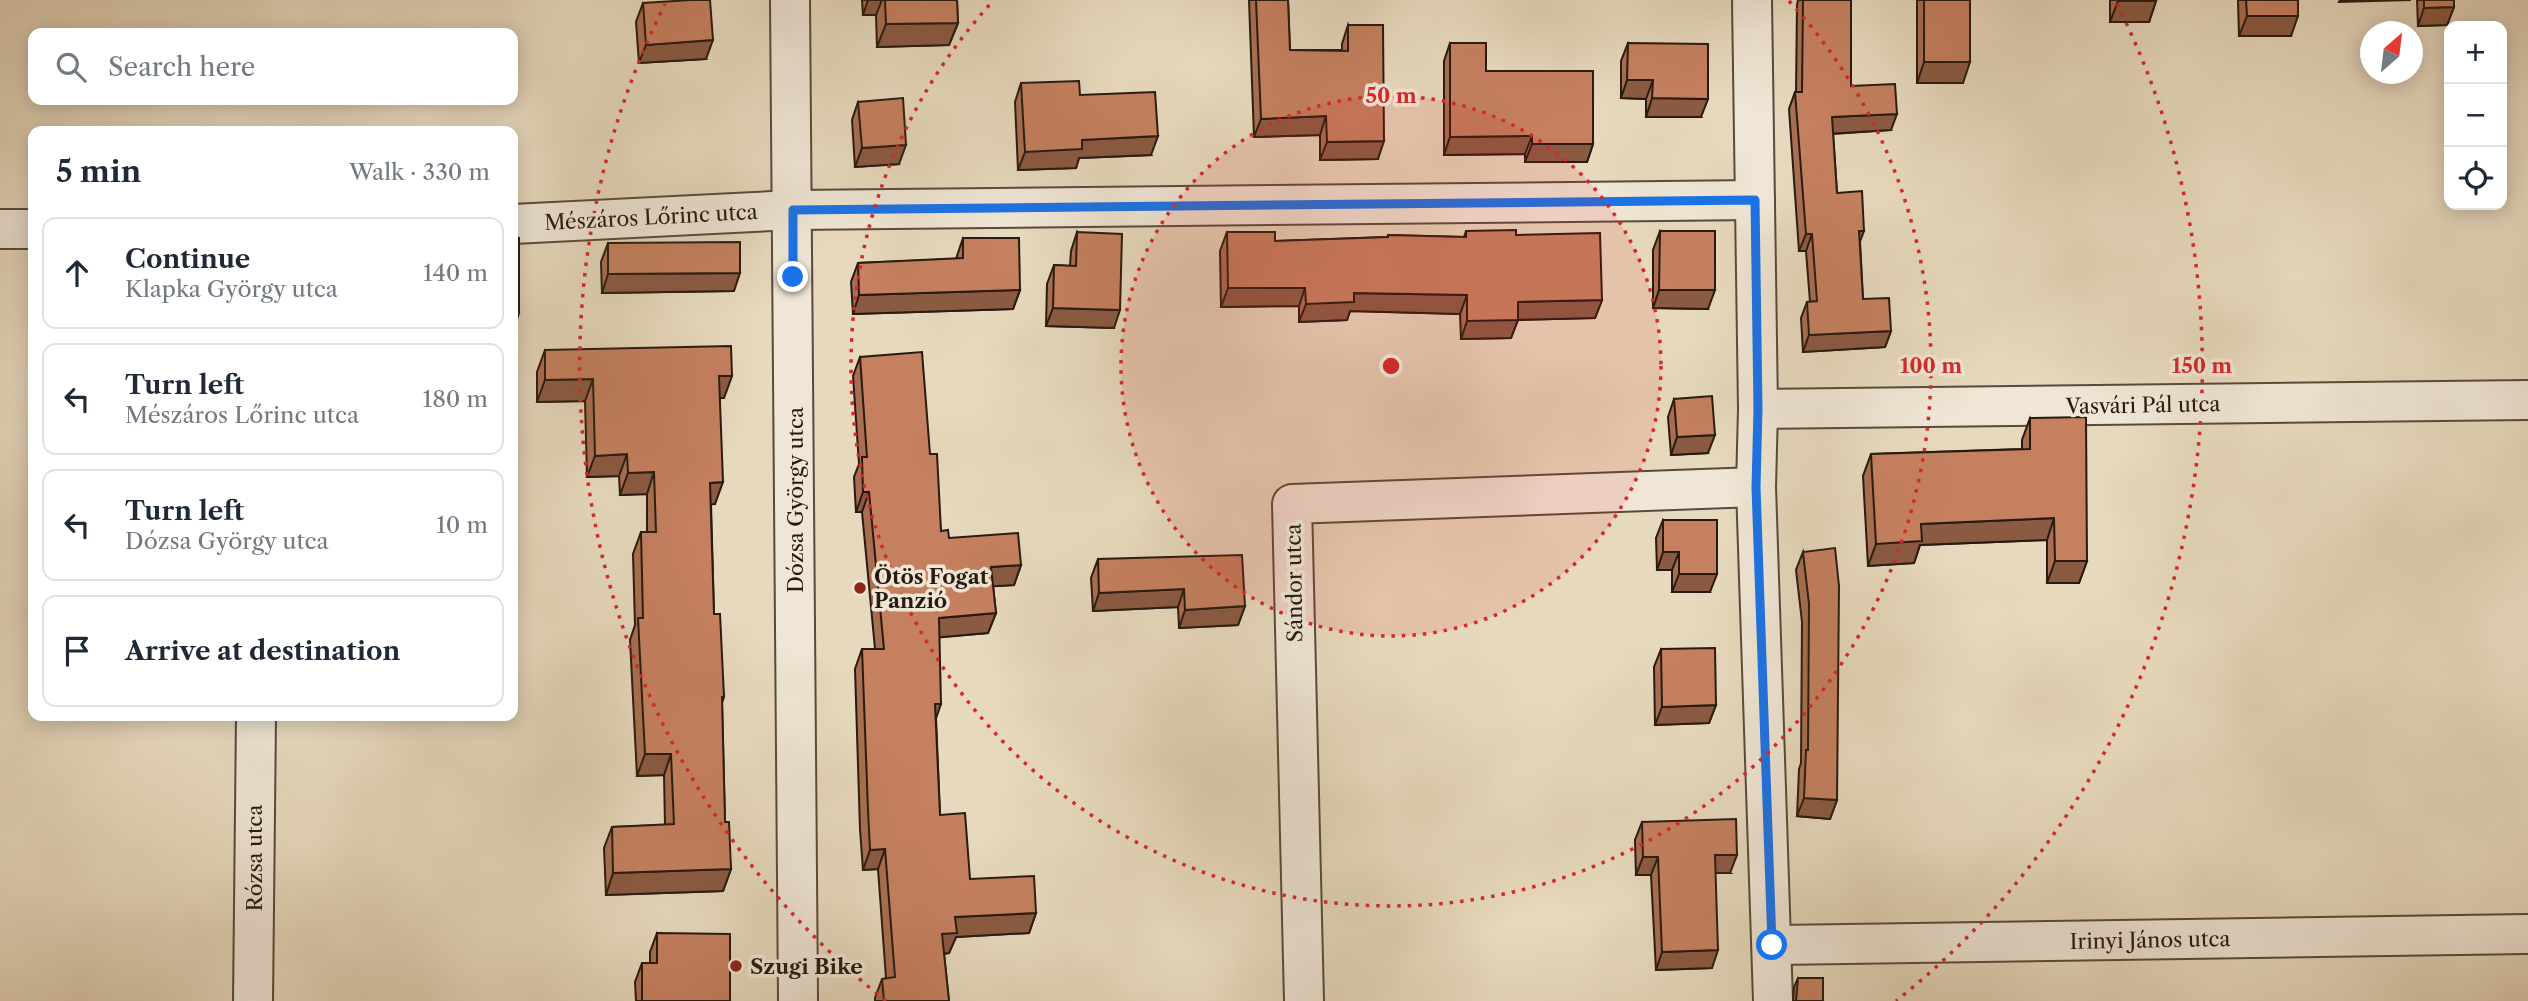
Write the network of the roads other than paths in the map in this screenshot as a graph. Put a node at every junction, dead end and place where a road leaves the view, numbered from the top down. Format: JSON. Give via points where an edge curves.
{"nodes":[{"id":1,"x":790,"y":0,"type":"edge"},
{"id":2,"x":1752,"y":0,"type":"edge"},
{"id":3,"x":1755,"y":200,"type":"junction"},
{"id":4,"x":793,"y":210,"type":"junction"},
{"id":5,"x":518,"y":224,"type":"edge"},
{"id":6,"x":0,"y":229,"type":"edge"},
{"id":7,"x":28,"y":229,"type":"edge"},
{"id":8,"x":2528,"y":400,"type":"edge"},
{"id":9,"x":1758,"y":409,"type":"junction"},
{"id":10,"x":1756,"y":487,"type":"junction"},
{"id":11,"x":256,"y":721,"type":"edge"},
{"id":12,"x":2528,"y":934,"type":"edge"},
{"id":13,"x":1772,"y":945,"type":"junction"},
{"id":14,"x":253,"y":1001,"type":"edge"},
{"id":15,"x":798,"y":1001,"type":"edge"},
{"id":16,"x":1304,"y":1001,"type":"edge"},
{"id":17,"x":1773,"y":1001,"type":"edge"}],
"edges":[{"from":1,"to":4,"type":"street","name":"Dózsa György utca"},
{"from":2,"to":3,"type":"street"},
{"from":3,"to":4,"type":"street","name":"Mészáros Lőrinc utca"},
{"from":3,"to":9,"type":"street"},
{"from":4,"to":5,"type":"street","name":"Mészáros Lőrinc utca"},
{"from":4,"to":15,"type":"street","name":"Dózsa György utca"},
{"from":6,"to":7,"type":"street"},
{"from":8,"to":9,"type":"street","name":"Vasvári Pál utca"},
{"from":9,"to":10,"type":"street"},
{"from":10,"to":13,"type":"street"},
{"from":10,"to":16,"type":"street","name":"Sándor utca","via":[[1292,504]]},
{"from":11,"to":14,"type":"street","name":"Rózsa utca"},
{"from":12,"to":13,"type":"street","name":"Irinyi János utca"},
{"from":13,"to":17,"type":"street"}]}
